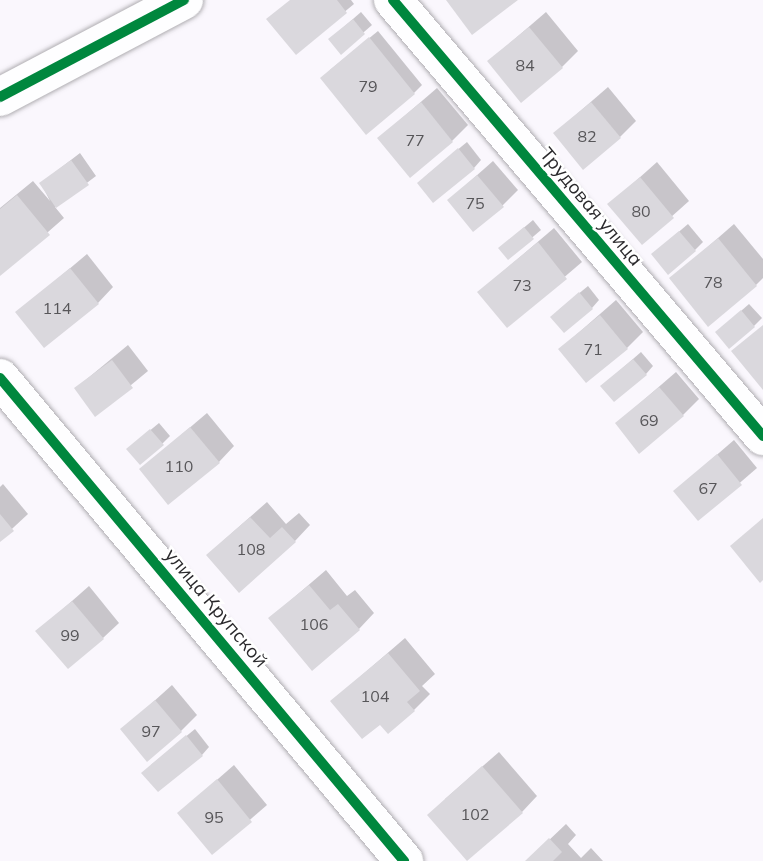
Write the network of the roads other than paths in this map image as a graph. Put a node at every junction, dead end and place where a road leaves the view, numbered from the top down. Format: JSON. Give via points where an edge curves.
{"nodes":[{"id":1,"x":184,"y":0,"type":"edge"},
{"id":2,"x":393,"y":0,"type":"edge"},
{"id":3,"x":0,"y":97,"type":"edge"},
{"id":4,"x":0,"y":378,"type":"edge"},
{"id":5,"x":763,"y":436,"type":"edge"},
{"id":6,"x":404,"y":861,"type":"edge"}],
"edges":[{"from":1,"to":3,"type":"street"},
{"from":2,"to":5,"type":"street","name":"Трудовая улица"},
{"from":4,"to":6,"type":"street","name":"улица Крупской"}]}
